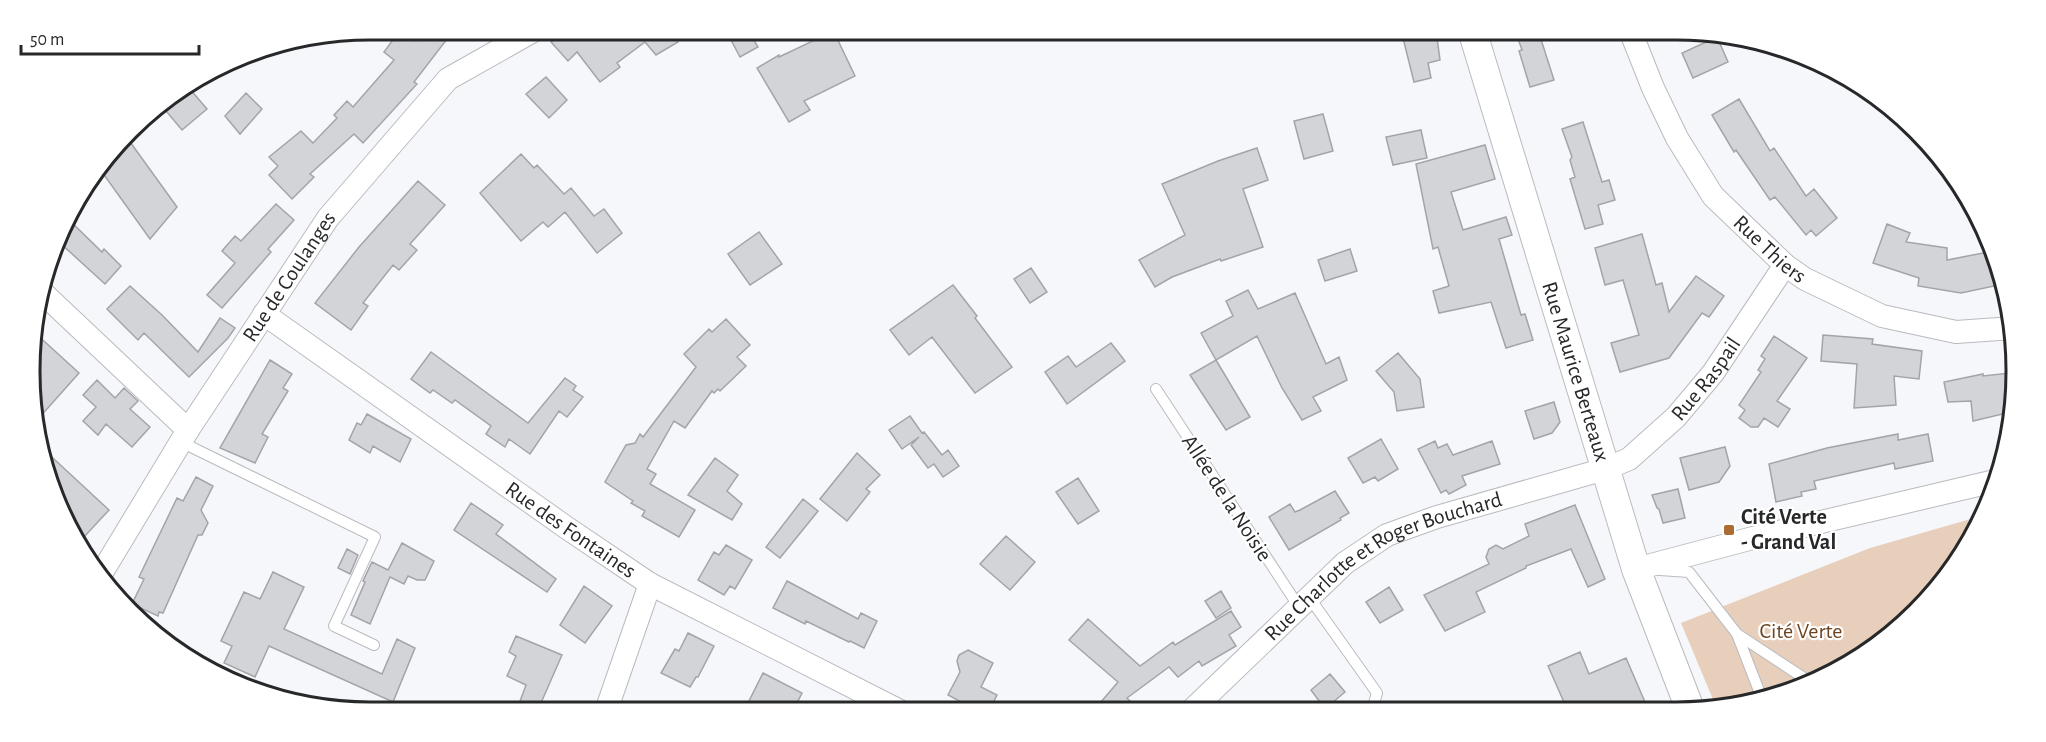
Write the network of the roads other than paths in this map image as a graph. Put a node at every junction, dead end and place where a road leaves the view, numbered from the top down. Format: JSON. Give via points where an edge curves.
{"nodes":[{"id":1,"x":517,"y":40,"type":"edge"},
{"id":2,"x":1475,"y":40,"type":"edge"},
{"id":3,"x":1634,"y":40,"type":"edge"},
{"id":4,"x":1785,"y":265,"type":"junction"},
{"id":5,"x":49,"y":299,"type":"edge"},
{"id":6,"x":264,"y":314,"type":"junction"},
{"id":7,"x":2003,"y":329,"type":"edge"},
{"id":8,"x":1156,"y":389,"type":"dead end"},
{"id":9,"x":185,"y":436,"type":"junction"},
{"id":10,"x":1605,"y":469,"type":"junction"},
{"id":11,"x":1986,"y":483,"type":"edge"},
{"id":12,"x":105,"y":567,"type":"edge"},
{"id":13,"x":1636,"y":569,"type":"junction"},
{"id":14,"x":650,"y":584,"type":"junction"},
{"id":15,"x":1304,"y":602,"type":"junction"},
{"id":16,"x":1737,"y":634,"type":"junction"},
{"id":17,"x":374,"y":645,"type":"dead end"},
{"id":18,"x":1801,"y":676,"type":"edge"},
{"id":19,"x":1759,"y":690,"type":"edge"},
{"id":20,"x":1687,"y":701,"type":"edge"},
{"id":21,"x":609,"y":702,"type":"edge"},
{"id":22,"x":882,"y":702,"type":"edge"},
{"id":23,"x":1200,"y":702,"type":"edge"},
{"id":24,"x":1374,"y":702,"type":"edge"}],
"edges":[{"from":1,"to":6,"type":"street","name":"Rue de Coulanges","via":[[448,78],[328,218]]},
{"from":2,"to":10,"type":"street","name":"Rue Maurice Berteaux"},
{"from":3,"to":4,"type":"street","name":"Rue Thiers","via":[[1677,138],[1713,196]]},
{"from":4,"to":7,"type":"street","name":"Rue Thiers","via":[[1805,279],[1882,316],[1956,332]]},
{"from":4,"to":10,"type":"street","name":"Rue Raspail","via":[[1713,373],[1676,417],[1629,459]]},
{"from":5,"to":9,"type":"street"},
{"from":6,"to":9,"type":"street","name":"Rue de Coulanges"},
{"from":6,"to":14,"type":"street","name":"Rue des Fontaines"},
{"from":8,"to":15,"type":"lane","name":"Allée de la Noisie"},
{"from":9,"to":12,"type":"street","name":"Rue de Coulanges"},
{"from":9,"to":17,"type":"lane","via":[[375,537],[334,626]]},
{"from":10,"to":13,"type":"street","name":"Rue Maurice Berteaux"},
{"from":10,"to":15,"type":"street","name":"Rue Charlotte et Roger Bouchard","via":[[1387,535],[1345,562]]},
{"from":11,"to":13,"type":"street"},
{"from":13,"to":16,"type":"lane","via":[[1689,572]]},
{"from":13,"to":20,"type":"street","name":"Rue Maurice Berteaux"},
{"from":14,"to":21,"type":"street"},
{"from":14,"to":22,"type":"street","name":"Rue des Fontaines"},
{"from":15,"to":23,"type":"street","name":"Rue Charlotte et Roger Bouchard"},
{"from":15,"to":24,"type":"lane","name":"Allée de la Noisie","via":[[1377,693]]},
{"from":16,"to":18,"type":"lane"},
{"from":16,"to":19,"type":"lane"}]}
